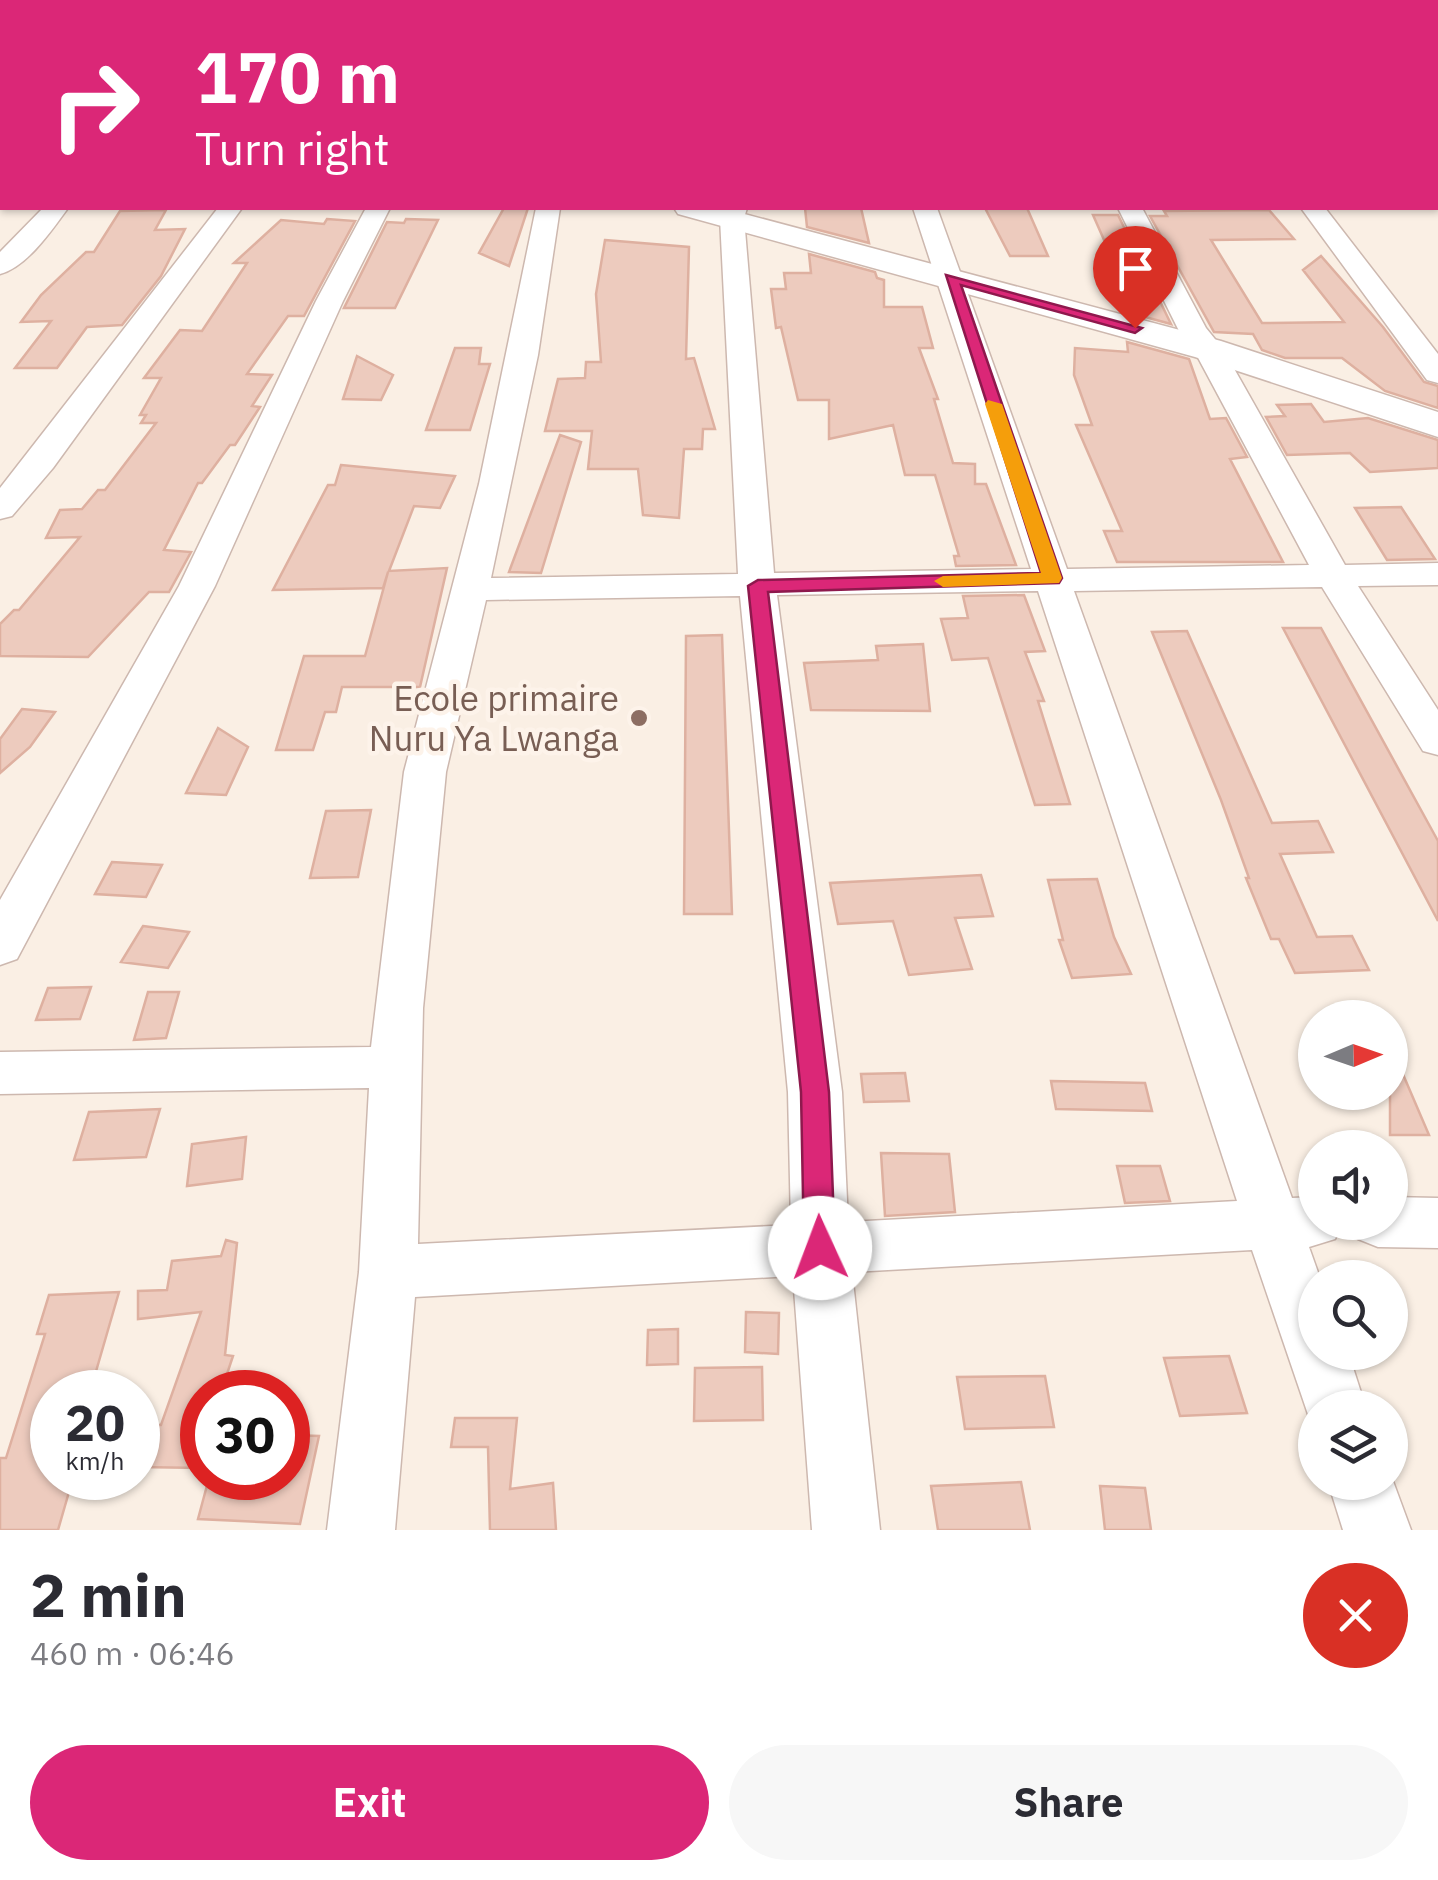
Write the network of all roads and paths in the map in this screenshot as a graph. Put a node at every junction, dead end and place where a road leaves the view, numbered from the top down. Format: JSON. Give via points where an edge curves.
{"nodes":[{"id":1,"x":54,"y":210,"type":"edge"},
{"id":2,"x":229,"y":210,"type":"edge"},
{"id":3,"x":377,"y":210,"type":"edge"},
{"id":4,"x":548,"y":210,"type":"edge"},
{"id":5,"x":926,"y":210,"type":"edge"},
{"id":6,"x":1131,"y":210,"type":"edge"},
{"id":7,"x":1315,"y":210,"type":"edge"},
{"id":8,"x":719,"y":211,"type":"edge"},
{"id":9,"x":0,"y":266,"type":"edge"},
{"id":10,"x":951,"y":278,"type":"junction"},
{"id":11,"x":1208,"y":348,"type":"junction"},
{"id":12,"x":1438,"y":374,"type":"edge"},
{"id":13,"x":1438,"y":425,"type":"edge"},
{"id":14,"x":0,"y":509,"type":"edge"},
{"id":15,"x":1332,"y":574,"type":"junction"},
{"id":16,"x":1438,"y":574,"type":"edge"},
{"id":17,"x":1052,"y":578,"type":"junction"},
{"id":18,"x":758,"y":586,"type":"junction"},
{"id":19,"x":468,"y":590,"type":"junction"},
{"id":20,"x":1438,"y":742,"type":"edge"},
{"id":21,"x":0,"y":948,"type":"edge"},
{"id":22,"x":396,"y":1066,"type":"junction"},
{"id":23,"x":0,"y":1073,"type":"edge"},
{"id":24,"x":1294,"y":1222,"type":"edge"},
{"id":25,"x":1408,"y":1222,"type":"edge"},
{"id":26,"x":1438,"y":1222,"type":"edge"},
{"id":27,"x":820,"y":1248,"type":"junction"},
{"id":28,"x":1301,"y":1260,"type":"edge"},
{"id":29,"x":388,"y":1272,"type":"junction"},
{"id":30,"x":1366,"y":1500,"type":"edge"},
{"id":31,"x":361,"y":1530,"type":"edge"},
{"id":32,"x":846,"y":1530,"type":"edge"},
{"id":33,"x":1377,"y":1530,"type":"edge"}],
"edges":[{"from":1,"to":9,"type":"street"},
{"from":2,"to":14,"type":"street"},
{"from":3,"to":21,"type":"street","via":[[194,592]]},
{"from":4,"to":19,"type":"street","via":[[515,394]]},
{"from":5,"to":10,"type":"street"},
{"from":6,"to":11,"type":"street"},
{"from":7,"to":12,"type":"street"},
{"from":8,"to":10,"type":"street"},
{"from":8,"to":18,"type":"street"},
{"from":10,"to":11,"type":"street"},
{"from":10,"to":17,"type":"street"},
{"from":11,"to":13,"type":"street"},
{"from":11,"to":15,"type":"street"},
{"from":15,"to":16,"type":"street"},
{"from":15,"to":17,"type":"street"},
{"from":15,"to":20,"type":"street"},
{"from":17,"to":18,"type":"street"},
{"from":17,"to":24,"type":"street"},
{"from":18,"to":19,"type":"street"},
{"from":18,"to":27,"type":"street","via":[[815,1092]]},
{"from":19,"to":22,"type":"street","via":[[425,772]]},
{"from":22,"to":23,"type":"street"},
{"from":22,"to":29,"type":"street"},
{"from":24,"to":27,"type":"street"},
{"from":24,"to":28,"type":"street"},
{"from":25,"to":26,"type":"street"},
{"from":27,"to":29,"type":"street"},
{"from":27,"to":32,"type":"street"},
{"from":29,"to":31,"type":"street"},
{"from":30,"to":33,"type":"street"}]}
